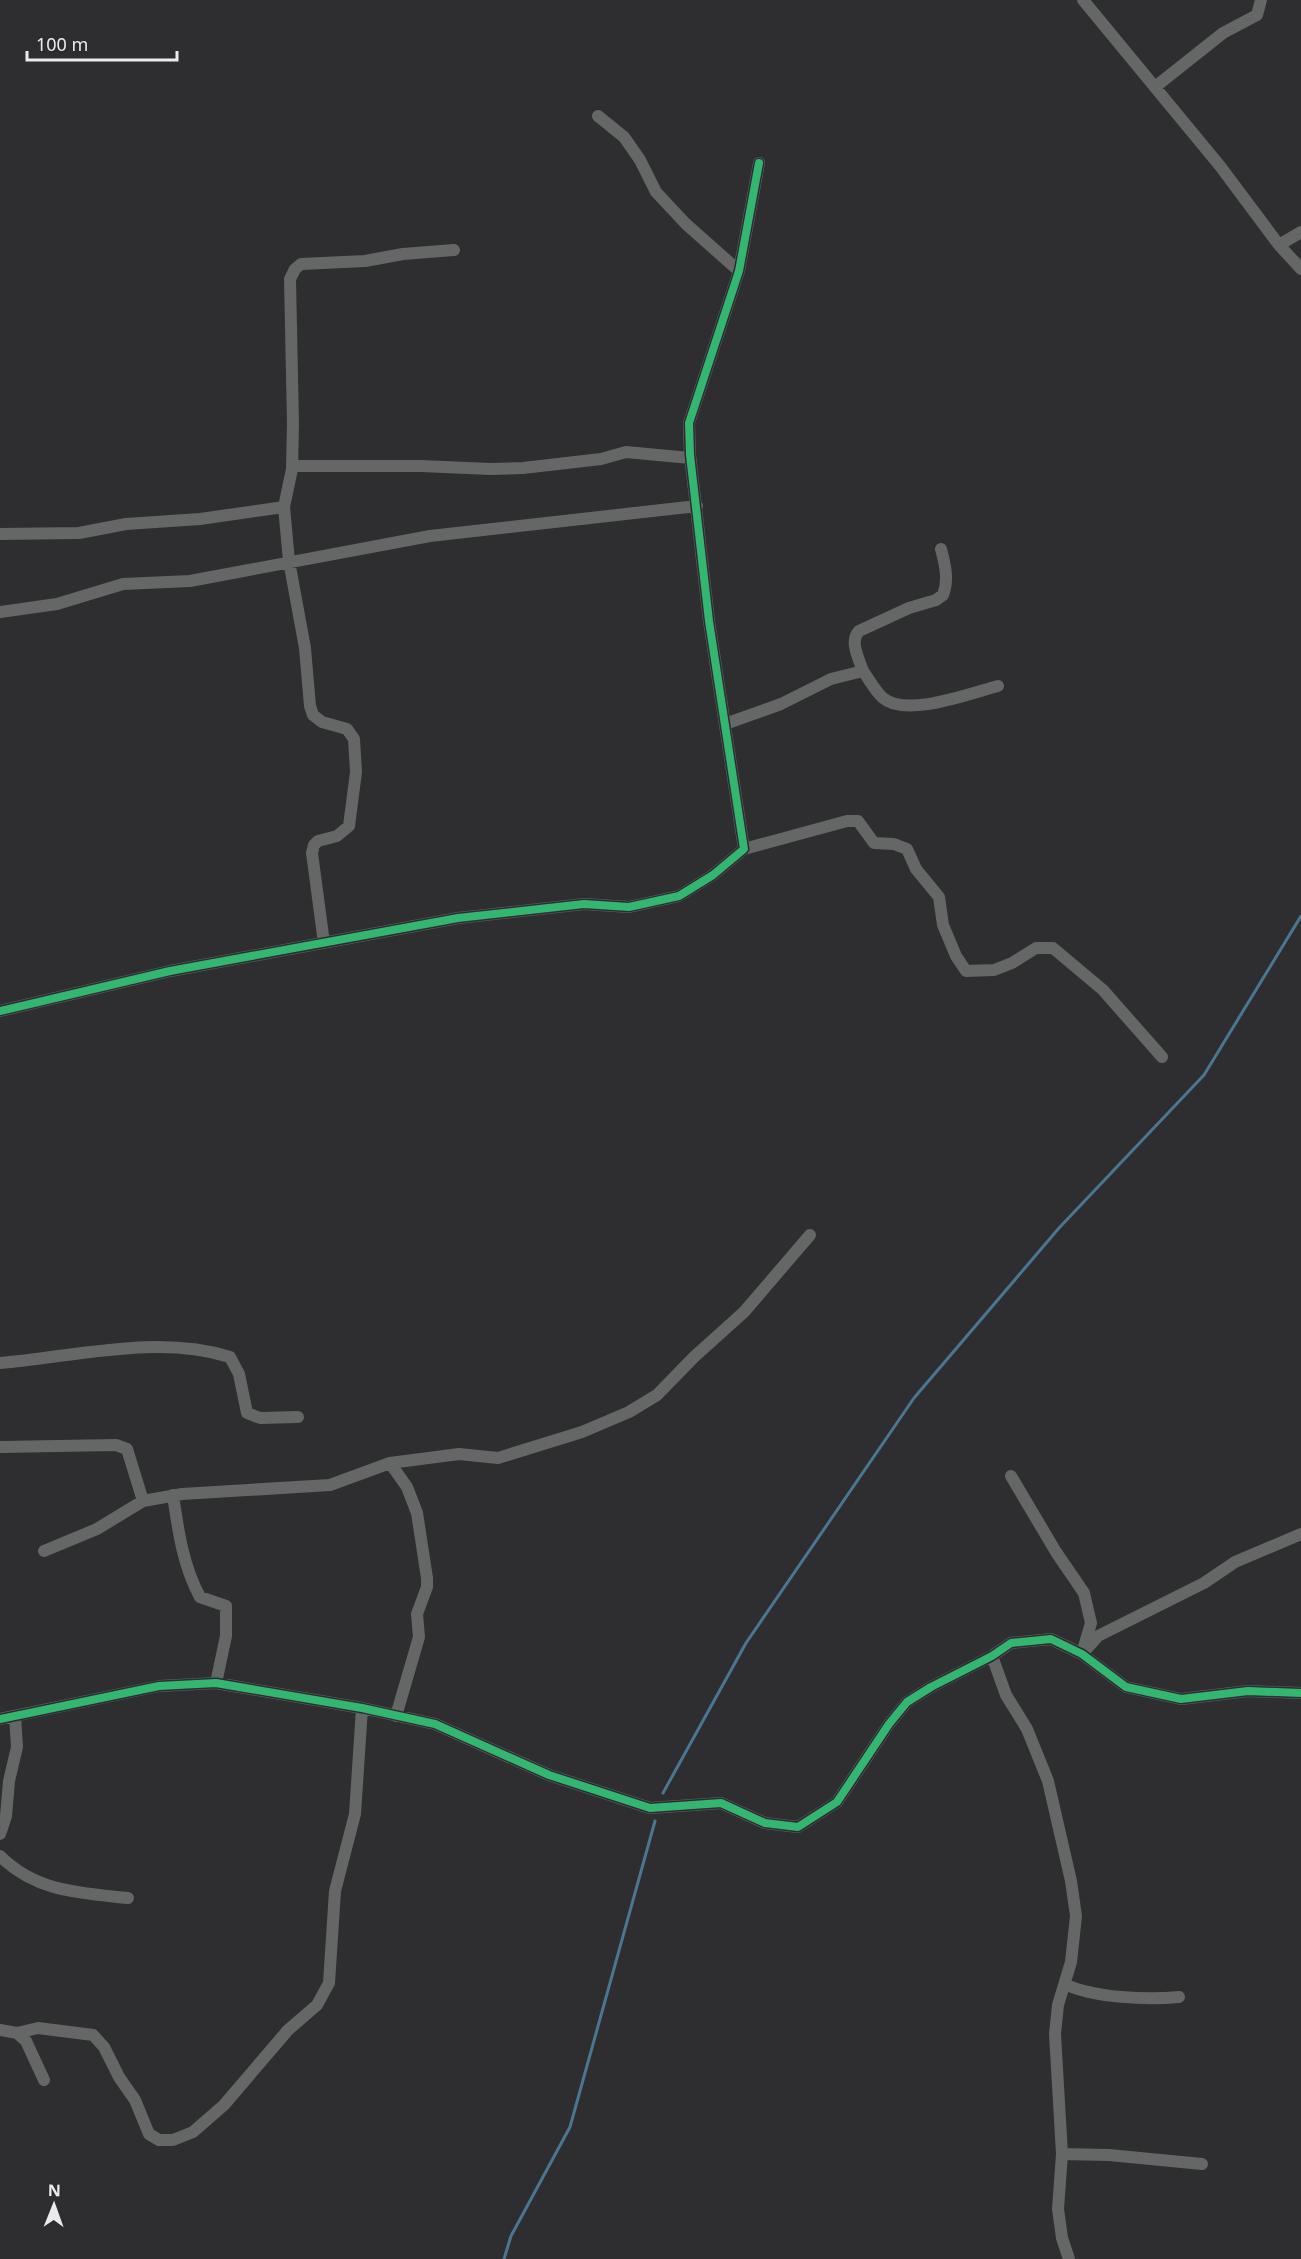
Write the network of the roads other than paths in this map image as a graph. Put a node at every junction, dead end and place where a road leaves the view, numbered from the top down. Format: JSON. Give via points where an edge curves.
{"nodes":[{"id":1,"x":1083,"y":0,"type":"edge"},
{"id":2,"x":1261,"y":0,"type":"edge"},
{"id":3,"x":1155,"y":87,"type":"junction"},
{"id":4,"x":598,"y":116,"type":"dead end"},
{"id":5,"x":759,"y":163,"type":"dead end"},
{"id":6,"x":1301,"y":232,"type":"edge"},
{"id":7,"x":1279,"y":245,"type":"junction"},
{"id":8,"x":454,"y":250,"type":"dead end"},
{"id":9,"x":1301,"y":269,"type":"edge"},
{"id":10,"x":739,"y":271,"type":"junction"},
{"id":11,"x":690,"y":458,"type":"junction"},
{"id":12,"x":292,"y":466,"type":"junction"},
{"id":13,"x":697,"y":506,"type":"junction"},
{"id":14,"x":284,"y":507,"type":"junction"},
{"id":15,"x":0,"y":534,"type":"edge"},
{"id":16,"x":940,"y":549,"type":"dead end"},
{"id":17,"x":289,"y":561,"type":"junction"},
{"id":18,"x":0,"y":612,"type":"edge"},
{"id":19,"x":863,"y":671,"type":"junction"},
{"id":20,"x":998,"y":686,"type":"dead end"},
{"id":21,"x":725,"y":724,"type":"junction"},
{"id":22,"x":744,"y":849,"type":"junction"},
{"id":23,"x":324,"y":943,"type":"junction"},
{"id":24,"x":0,"y":1011,"type":"edge"},
{"id":25,"x":1162,"y":1057,"type":"dead end"},
{"id":26,"x":810,"y":1235,"type":"dead end"},
{"id":27,"x":0,"y":1363,"type":"edge"},
{"id":28,"x":298,"y":1417,"type":"dead end"},
{"id":29,"x":0,"y":1447,"type":"edge"},
{"id":30,"x":390,"y":1463,"type":"junction"},
{"id":31,"x":1011,"y":1476,"type":"dead end"},
{"id":32,"x":173,"y":1496,"type":"junction"},
{"id":33,"x":143,"y":1501,"type":"junction"},
{"id":34,"x":1301,"y":1534,"type":"edge"},
{"id":35,"x":44,"y":1551,"type":"dead end"},
{"id":36,"x":1082,"y":1654,"type":"junction"},
{"id":37,"x":992,"y":1656,"type":"junction"},
{"id":38,"x":216,"y":1683,"type":"junction"},
{"id":39,"x":1301,"y":1693,"type":"edge"},
{"id":40,"x":362,"y":1708,"type":"junction"},
{"id":41,"x":15,"y":1716,"type":"junction"},
{"id":42,"x":396,"y":1716,"type":"junction"},
{"id":43,"x":0,"y":1719,"type":"edge"},
{"id":44,"x":0,"y":1834,"type":"edge"},
{"id":45,"x":0,"y":1856,"type":"edge"},
{"id":46,"x":128,"y":1898,"type":"dead end"},
{"id":47,"x":1065,"y":1984,"type":"junction"},
{"id":48,"x":1179,"y":1997,"type":"dead end"},
{"id":49,"x":0,"y":2030,"type":"edge"},
{"id":50,"x":17,"y":2033,"type":"junction"},
{"id":51,"x":44,"y":2080,"type":"dead end"},
{"id":52,"x":1062,"y":2154,"type":"junction"},
{"id":53,"x":1202,"y":2164,"type":"dead end"},
{"id":54,"x":1069,"y":2259,"type":"edge"}],
"edges":[{"from":1,"to":3,"type":"street"},
{"from":2,"to":3,"type":"street","via":[[1257,15],[1223,33]]},
{"from":3,"to":7,"type":"street"},
{"from":4,"to":10,"type":"street","via":[[624,137],[656,192]]},
{"from":5,"to":10,"type":"street"},
{"from":6,"to":7,"type":"street"},
{"from":7,"to":9,"type":"street"},
{"from":8,"to":12,"type":"street","via":[[301,264],[295,269],[290,279],[289,315]]},
{"from":10,"to":11,"type":"street","via":[[689,423]]},
{"from":11,"to":12,"type":"street","via":[[626,452],[601,459],[523,468]]},
{"from":11,"to":13,"type":"street"},
{"from":12,"to":14,"type":"street"},
{"from":13,"to":17,"type":"street","via":[[430,536]]},
{"from":13,"to":21,"type":"street"},
{"from":14,"to":15,"type":"street","via":[[126,524],[79,533]]},
{"from":14,"to":17,"type":"street"},
{"from":16,"to":19,"type":"street","via":[[946,580],[943,595],[859,631],[854,640]]},
{"from":17,"to":18,"type":"street","via":[[190,580],[123,584],[57,604]]},
{"from":17,"to":23,"type":"street","via":[[313,715],[322,722],[347,729],[354,739],[356,772],[349,826],[338,836],[318,841],[312,853]]},
{"from":19,"to":20,"type":"street","via":[[883,698],[894,704],[925,705]]},
{"from":19,"to":21,"type":"street","via":[[831,679],[781,704]]},
{"from":21,"to":22,"type":"street"},
{"from":22,"to":23,"type":"street","via":[[679,896],[628,907],[584,904],[458,918]]},
{"from":22,"to":25,"type":"street","via":[[858,821],[874,843],[907,849],[916,868],[939,897],[943,925],[966,971],[994,970],[1036,948],[1053,948],[1104,990]]},
{"from":23,"to":24,"type":"street","via":[[170,971]]},
{"from":26,"to":30,"type":"street","via":[[744,1312],[657,1395],[629,1412],[582,1432],[498,1458],[459,1454]]},
{"from":27,"to":28,"type":"street","via":[[136,1347],[211,1351],[230,1357],[239,1374],[247,1413],[260,1418]]},
{"from":29,"to":33,"type":"street","via":[[116,1445],[127,1449]]},
{"from":30,"to":32,"type":"street","via":[[330,1485]]},
{"from":30,"to":42,"type":"street","via":[[408,1487],[417,1513],[427,1578],[417,1614],[419,1637]]},
{"from":31,"to":36,"type":"street","via":[[1084,1593],[1091,1623]]},
{"from":32,"to":33,"type":"street"},
{"from":32,"to":38,"type":"street","via":[[179,1539],[194,1587],[200,1597],[226,1606],[226,1636]]},
{"from":33,"to":35,"type":"street","via":[[97,1528]]},
{"from":34,"to":36,"type":"street","via":[[1235,1563],[1204,1583],[1098,1636]]},
{"from":36,"to":37,"type":"street","via":[[1051,1639],[1011,1643]]},
{"from":36,"to":39,"type":"street","via":[[1126,1688],[1181,1699],[1248,1691]]},
{"from":37,"to":42,"type":"street","via":[[907,1702],[837,1802],[798,1827],[765,1824],[721,1803],[650,1808],[549,1775],[435,1724]]},
{"from":37,"to":47,"type":"street","via":[[1006,1695],[1027,1729],[1048,1781],[1071,1881],[1076,1916]]},
{"from":38,"to":40,"type":"street"},
{"from":38,"to":41,"type":"street","via":[[159,1686]]},
{"from":40,"to":42,"type":"street"},
{"from":40,"to":50,"type":"street","via":[[355,1814],[335,1891],[329,1983],[317,2005],[288,2030],[224,2105],[193,2132],[173,2140],[159,2140],[149,2134],[135,2100],[93,2035],[38,2028]]},
{"from":41,"to":43,"type":"street"},
{"from":41,"to":44,"type":"street","via":[[17,1748]]},
{"from":45,"to":46,"type":"street","via":[[18,1872],[50,1888]]},
{"from":47,"to":48,"type":"street","via":[[1079,1991],[1154,2000]]},
{"from":47,"to":52,"type":"street","via":[[1055,2034]]},
{"from":49,"to":50,"type":"street"},
{"from":50,"to":51,"type":"street","via":[[26,2041]]},
{"from":52,"to":53,"type":"street"},
{"from":52,"to":54,"type":"street","via":[[1059,2209]]}]}
